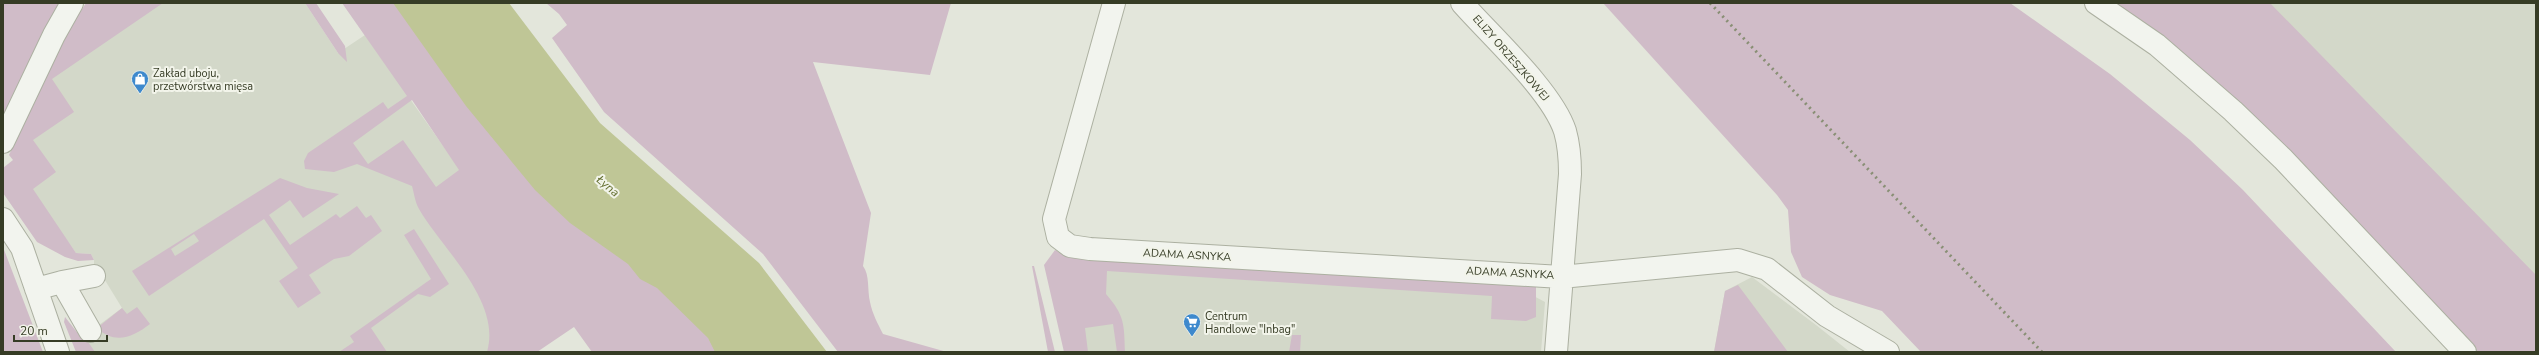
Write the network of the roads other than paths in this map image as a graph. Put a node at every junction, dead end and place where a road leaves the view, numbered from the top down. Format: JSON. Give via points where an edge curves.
{"nodes":[{"id":1,"x":72,"y":3,"type":"edge"},
{"id":2,"x":1114,"y":3,"type":"edge"},
{"id":3,"x":1462,"y":3,"type":"edge"},
{"id":4,"x":2096,"y":3,"type":"edge"},
{"id":5,"x":3,"y":142,"type":"edge"},
{"id":6,"x":3,"y":219,"type":"edge"},
{"id":7,"x":94,"y":276,"type":"dead end"},
{"id":8,"x":1561,"y":277,"type":"junction"},
{"id":9,"x":62,"y":282,"type":"junction"},
{"id":10,"x":36,"y":289,"type":"junction"},
{"id":11,"x":90,"y":331,"type":"dead end"},
{"id":12,"x":58,"y":352,"type":"edge"},
{"id":13,"x":1556,"y":352,"type":"edge"},
{"id":14,"x":1888,"y":352,"type":"edge"},
{"id":15,"x":2465,"y":352,"type":"edge"}],
"edges":[{"from":1,"to":5,"type":"street"},
{"from":2,"to":8,"type":"street","name":"ADAMA ASNYKA","via":[[1054,219],[1055,231],[1063,242],[1090,249]]},
{"from":3,"to":8,"type":"street","name":"ELIZY ORZESZKOWEJ","via":[[1540,89],[1554,108],[1565,131],[1570,174]]},
{"from":4,"to":15,"type":"street","via":[[2157,45],[2233,111],[2283,159]]},
{"from":6,"to":10,"type":"street","via":[[22,248]]},
{"from":7,"to":9,"type":"street"},
{"from":8,"to":13,"type":"street","name":"ELIZY ORZESZKOWEJ"},
{"from":8,"to":14,"type":"street","name":"ADAMA ASNYKA","via":[[1738,260],[1767,269],[1826,316]]},
{"from":9,"to":10,"type":"street"},
{"from":9,"to":11,"type":"street"},
{"from":10,"to":12,"type":"street"}]}
